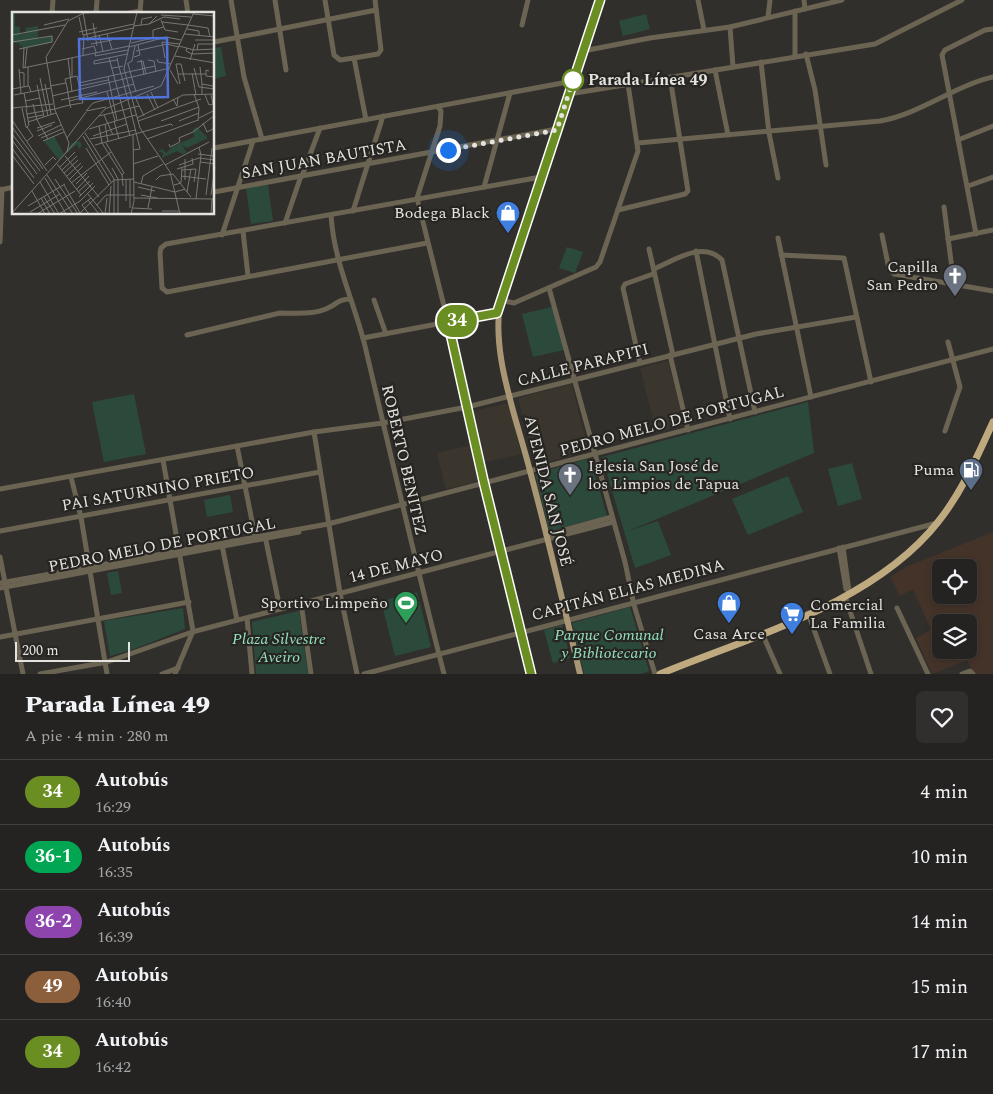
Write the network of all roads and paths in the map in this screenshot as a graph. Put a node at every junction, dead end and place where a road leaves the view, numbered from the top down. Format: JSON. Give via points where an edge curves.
{"nodes":[{"id":1,"x":141,"y":0,"type":"edge"},
{"id":2,"x":232,"y":0,"type":"edge"},
{"id":3,"x":275,"y":0,"type":"edge"},
{"id":4,"x":325,"y":0,"type":"edge"},
{"id":5,"x":375,"y":0,"type":"edge"},
{"id":6,"x":528,"y":0,"type":"edge"},
{"id":7,"x":600,"y":0,"type":"edge"},
{"id":8,"x":698,"y":0,"type":"edge"},
{"id":9,"x":770,"y":0,"type":"edge"},
{"id":10,"x":804,"y":0,"type":"edge"},
{"id":11,"x":842,"y":0,"type":"edge"},
{"id":12,"x":962,"y":0,"type":"edge"},
{"id":13,"x":805,"y":9,"type":"junction"},
{"id":14,"x":376,"y":10,"type":"junction"},
{"id":15,"x":794,"y":11,"type":"junction"},
{"id":16,"x":140,"y":12,"type":"edge"},
{"id":17,"x":768,"y":18,"type":"junction"},
{"id":18,"x":328,"y":19,"type":"junction"},
{"id":19,"x":522,"y":25,"type":"dead end"},
{"id":20,"x":730,"y":26,"type":"junction"},
{"id":21,"x":279,"y":29,"type":"junction"},
{"id":22,"x":993,"y":29,"type":"edge"},
{"id":23,"x":704,"y":30,"type":"junction"},
{"id":24,"x":237,"y":37,"type":"junction"},
{"id":25,"x":215,"y":42,"type":"edge"},
{"id":26,"x":583,"y":51,"type":"junction"},
{"id":27,"x":806,"y":54,"type":"junction"},
{"id":28,"x":795,"y":56,"type":"junction"},
{"id":29,"x":354,"y":58,"type":"junction"},
{"id":30,"x":761,"y":62,"type":"junction"},
{"id":31,"x":733,"y":67,"type":"junction"},
{"id":32,"x":286,"y":70,"type":"dead end"},
{"id":33,"x":715,"y":70,"type":"junction"},
{"id":34,"x":993,"y":76,"type":"edge"},
{"id":35,"x":670,"y":77,"type":"junction"},
{"id":36,"x":573,"y":81,"type":"junction"},
{"id":37,"x":628,"y":84,"type":"junction"},
{"id":38,"x":510,"y":93,"type":"junction"},
{"id":39,"x":568,"y":94,"type":"junction"},
{"id":40,"x":949,"y":94,"type":"junction"},
{"id":41,"x":438,"y":107,"type":"junction"},
{"id":42,"x":383,"y":116,"type":"junction"},
{"id":43,"x":366,"y":120,"type":"junction"},
{"id":44,"x":820,"y":126,"type":"junction"},
{"id":45,"x":993,"y":126,"type":"edge"},
{"id":46,"x":320,"y":128,"type":"junction"},
{"id":47,"x":557,"y":130,"type":"junction"},
{"id":48,"x":769,"y":133,"type":"junction"},
{"id":49,"x":728,"y":135,"type":"junction"},
{"id":50,"x":262,"y":139,"type":"junction"},
{"id":51,"x":681,"y":139,"type":"junction"},
{"id":52,"x":253,"y":140,"type":"junction"},
{"id":53,"x":497,"y":140,"type":"junction"},
{"id":54,"x":958,"y":140,"type":"junction"},
{"id":55,"x":638,"y":144,"type":"junction"},
{"id":56,"x":215,"y":148,"type":"edge"},
{"id":57,"x":431,"y":153,"type":"junction"},
{"id":58,"x":368,"y":164,"type":"junction"},
{"id":59,"x":826,"y":165,"type":"dead end"},
{"id":60,"x":302,"y":176,"type":"junction"},
{"id":61,"x":541,"y":176,"type":"junction"},
{"id":62,"x":993,"y":177,"type":"edge"},
{"id":63,"x":778,"y":178,"type":"dead end"},
{"id":64,"x":968,"y":186,"type":"junction"},
{"id":65,"x":238,"y":187,"type":"junction"},
{"id":66,"x":484,"y":187,"type":"junction"},
{"id":67,"x":1,"y":190,"type":"edge"},
{"id":68,"x":215,"y":192,"type":"edge"},
{"id":69,"x":417,"y":198,"type":"junction"},
{"id":70,"x":944,"y":207,"type":"dead end"},
{"id":71,"x":618,"y":210,"type":"junction"},
{"id":72,"x":353,"y":211,"type":"junction"},
{"id":73,"x":331,"y":215,"type":"junction"},
{"id":74,"x":285,"y":224,"type":"junction"},
{"id":75,"x":993,"y":230,"type":"edge"},
{"id":76,"x":243,"y":231,"type":"junction"},
{"id":77,"x":882,"y":234,"type":"dead end"},
{"id":78,"x":976,"y":234,"type":"junction"},
{"id":79,"x":222,"y":235,"type":"junction"},
{"id":80,"x":778,"y":238,"type":"dead end"},
{"id":81,"x":948,"y":239,"type":"junction"},
{"id":82,"x":0,"y":242,"type":"edge"},
{"id":83,"x":427,"y":243,"type":"junction"},
{"id":84,"x":649,"y":249,"type":"dead end"},
{"id":85,"x":696,"y":252,"type":"junction"},
{"id":86,"x":781,"y":255,"type":"junction"},
{"id":87,"x":337,"y":260,"type":"junction"},
{"id":88,"x":654,"y":271,"type":"junction"},
{"id":89,"x":248,"y":276,"type":"junction"},
{"id":90,"x":954,"y":284,"type":"junction"},
{"id":91,"x":549,"y":288,"type":"junction"},
{"id":92,"x":993,"y":291,"type":"edge"},
{"id":93,"x":350,"y":299,"type":"junction"},
{"id":94,"x":374,"y":300,"type":"dead end"},
{"id":95,"x":500,"y":300,"type":"junction"},
{"id":96,"x":497,"y":313,"type":"junction"},
{"id":97,"x":856,"y":317,"type":"junction"},
{"id":98,"x":448,"y":322,"type":"junction"},
{"id":99,"x":796,"y":327,"type":"junction"},
{"id":100,"x":386,"y":334,"type":"junction"},
{"id":101,"x":187,"y":335,"type":"dead end"},
{"id":102,"x":363,"y":338,"type":"junction"},
{"id":103,"x":740,"y":338,"type":"junction"},
{"id":104,"x":948,"y":342,"type":"dead end"},
{"id":105,"x":714,"y":344,"type":"junction"},
{"id":106,"x":993,"y":350,"type":"edge"},
{"id":107,"x":672,"y":355,"type":"junction"},
{"id":108,"x":953,"y":360,"type":"junction"},
{"id":109,"x":640,"y":363,"type":"junction"},
{"id":110,"x":574,"y":380,"type":"junction"},
{"id":111,"x":871,"y":382,"type":"junction"},
{"id":112,"x":510,"y":396,"type":"junction"},
{"id":113,"x":811,"y":397,"type":"junction"},
{"id":114,"x":466,"y":407,"type":"junction"},
{"id":115,"x":755,"y":412,"type":"junction"},
{"id":116,"x":730,"y":419,"type":"junction"},
{"id":117,"x":993,"y":422,"type":"edge"},
{"id":118,"x":383,"y":423,"type":"junction"},
{"id":119,"x":688,"y":430,"type":"junction"},
{"id":120,"x":945,"y":431,"type":"dead end"},
{"id":121,"x":314,"y":432,"type":"junction"},
{"id":122,"x":237,"y":446,"type":"junction"},
{"id":123,"x":595,"y":454,"type":"junction"},
{"id":124,"x":163,"y":460,"type":"junction"},
{"id":125,"x":530,"y":471,"type":"junction"},
{"id":126,"x":320,"y":472,"type":"junction"},
{"id":127,"x":71,"y":476,"type":"junction"},
{"id":128,"x":484,"y":483,"type":"junction"},
{"id":129,"x":244,"y":486,"type":"junction"},
{"id":130,"x":0,"y":489,"type":"edge"},
{"id":131,"x":170,"y":499,"type":"junction"},
{"id":132,"x":401,"y":504,"type":"junction"},
{"id":133,"x":81,"y":516,"type":"junction"},
{"id":134,"x":613,"y":519,"type":"junction"},
{"id":135,"x":938,"y":523,"type":"junction"},
{"id":136,"x":328,"y":524,"type":"junction"},
{"id":137,"x":0,"y":531,"type":"edge"},
{"id":138,"x":255,"y":536,"type":"junction"},
{"id":139,"x":265,"y":536,"type":"junction"},
{"id":140,"x":546,"y":537,"type":"junction"},
{"id":141,"x":222,"y":544,"type":"junction"},
{"id":142,"x":841,"y":548,"type":"junction"},
{"id":143,"x":180,"y":552,"type":"junction"},
{"id":144,"x":501,"y":552,"type":"junction"},
{"id":145,"x":0,"y":557,"type":"edge"},
{"id":146,"x":90,"y":569,"type":"junction"},
{"id":147,"x":418,"y":574,"type":"junction"},
{"id":148,"x":3,"y":585,"type":"edge"},
{"id":149,"x":848,"y":592,"type":"junction"},
{"id":150,"x":340,"y":593,"type":"junction"},
{"id":151,"x":189,"y":602,"type":"junction"},
{"id":152,"x":633,"y":602,"type":"junction"},
{"id":153,"x":301,"y":603,"type":"junction"},
{"id":154,"x":896,"y":608,"type":"dead end"},
{"id":155,"x":280,"y":609,"type":"junction"},
{"id":156,"x":808,"y":613,"type":"junction"},
{"id":157,"x":247,"y":618,"type":"junction"},
{"id":158,"x":98,"y":620,"type":"junction"},
{"id":159,"x":237,"y":620,"type":"junction"},
{"id":160,"x":567,"y":620,"type":"junction"},
{"id":161,"x":520,"y":631,"type":"junction"},
{"id":162,"x":192,"y":632,"type":"junction"},
{"id":163,"x":762,"y":633,"type":"junction"},
{"id":164,"x":16,"y":634,"type":"junction"},
{"id":165,"x":0,"y":637,"type":"edge"},
{"id":166,"x":439,"y":654,"type":"junction"},
{"id":167,"x":105,"y":662,"type":"junction"},
{"id":168,"x":178,"y":668,"type":"junction"},
{"id":169,"x":23,"y":674,"type":"edge"},
{"id":170,"x":40,"y":674,"type":"edge"},
{"id":171,"x":107,"y":674,"type":"edge"},
{"id":172,"x":162,"y":674,"type":"edge"},
{"id":173,"x":175,"y":674,"type":"edge"},
{"id":174,"x":252,"y":674,"type":"edge"},
{"id":175,"x":311,"y":674,"type":"edge"},
{"id":176,"x":357,"y":674,"type":"edge"},
{"id":177,"x":364,"y":674,"type":"edge"},
{"id":178,"x":444,"y":674,"type":"edge"},
{"id":179,"x":531,"y":674,"type":"edge"},
{"id":180,"x":580,"y":674,"type":"edge"},
{"id":181,"x":655,"y":674,"type":"edge"},
{"id":182,"x":660,"y":674,"type":"edge"},
{"id":183,"x":780,"y":674,"type":"edge"},
{"id":184,"x":830,"y":674,"type":"edge"},
{"id":185,"x":871,"y":674,"type":"edge"},
{"id":186,"x":928,"y":674,"type":"edge"},
{"id":187,"x":962,"y":674,"type":"edge"},
{"id":188,"x":973,"y":674,"type":"edge"}],
"edges":[{"from":1,"to":16,"type":"street"},
{"from":2,"to":24,"type":"street"},
{"from":3,"to":21,"type":"street"},
{"from":4,"to":18,"type":"street"},
{"from":5,"to":14,"type":"street"},
{"from":6,"to":19,"type":"street"},
{"from":7,"to":26,"type":"main road","name":"AVENIDA SAN JOSÉ"},
{"from":8,"to":23,"type":"street"},
{"from":9,"to":17,"type":"street"},
{"from":10,"to":13,"type":"street"},
{"from":11,"to":13,"type":"street"},
{"from":12,"to":27,"type":"street","via":[[875,44]]},
{"from":13,"to":15,"type":"street"},
{"from":14,"to":18,"type":"street"},
{"from":14,"to":29,"type":"street","via":[[382,50],[378,54]]},
{"from":15,"to":17,"type":"street"},
{"from":15,"to":28,"type":"street"},
{"from":17,"to":20,"type":"street"},
{"from":18,"to":21,"type":"street"},
{"from":18,"to":29,"type":"street","via":[[336,59]]},
{"from":20,"to":23,"type":"street"},
{"from":20,"to":31,"type":"street"},
{"from":21,"to":24,"type":"street"},
{"from":21,"to":32,"type":"street"},
{"from":22,"to":40,"type":"street","via":[[984,30],[945,50],[942,55]]},
{"from":23,"to":26,"type":"street"},
{"from":24,"to":25,"type":"street"},
{"from":24,"to":50,"type":"street","via":[[244,77]]},
{"from":26,"to":36,"type":"main road","name":"AVENIDA SAN JOSÉ"},
{"from":27,"to":28,"type":"street"},
{"from":27,"to":44,"type":"street"},
{"from":28,"to":30,"type":"street"},
{"from":29,"to":43,"type":"street"},
{"from":30,"to":31,"type":"street"},
{"from":30,"to":48,"type":"street"},
{"from":31,"to":33,"type":"street"},
{"from":33,"to":35,"type":"street"},
{"from":33,"to":49,"type":"street"},
{"from":34,"to":40,"type":"street"},
{"from":35,"to":37,"type":"street"},
{"from":35,"to":51,"type":"street"},
{"from":36,"to":38,"type":"street"},
{"from":36,"to":39,"type":"main road","name":"AVENIDA SAN JOSÉ"},
{"from":37,"to":39,"type":"street"},
{"from":37,"to":55,"type":"street"},
{"from":38,"to":41,"type":"street"},
{"from":38,"to":53,"type":"street"},
{"from":39,"to":47,"type":"main road","name":"AVENIDA SAN JOSÉ"},
{"from":40,"to":44,"type":"street","via":[[891,119]]},
{"from":40,"to":54,"type":"street"},
{"from":41,"to":42,"type":"street"},
{"from":41,"to":57,"type":"street","via":[[440,126]]},
{"from":42,"to":43,"type":"street"},
{"from":42,"to":58,"type":"street"},
{"from":43,"to":46,"type":"street"},
{"from":44,"to":48,"type":"street"},
{"from":44,"to":59,"type":"street"},
{"from":45,"to":54,"type":"street"},
{"from":46,"to":50,"type":"street"},
{"from":46,"to":60,"type":"street"},
{"from":47,"to":53,"type":"street","name":"SAN JUAN BAUTISTA"},
{"from":47,"to":61,"type":"main road","name":"AVENIDA SAN JOSÉ"},
{"from":48,"to":49,"type":"street"},
{"from":48,"to":63,"type":"street"},
{"from":49,"to":51,"type":"street"},
{"from":50,"to":52,"type":"street"},
{"from":51,"to":55,"type":"street"},
{"from":51,"to":71,"type":"street","via":[[688,191]]},
{"from":52,"to":56,"type":"street"},
{"from":52,"to":65,"type":"street"},
{"from":53,"to":57,"type":"street","name":"SAN JUAN BAUTISTA"},
{"from":53,"to":66,"type":"street"},
{"from":54,"to":64,"type":"street"},
{"from":55,"to":71,"type":"street"},
{"from":57,"to":58,"type":"street","name":"SAN JUAN BAUTISTA"},
{"from":57,"to":69,"type":"street"},
{"from":58,"to":60,"type":"street","name":"SAN JUAN BAUTISTA"},
{"from":58,"to":72,"type":"street"},
{"from":60,"to":65,"type":"street","name":"SAN JUAN BAUTISTA"},
{"from":60,"to":74,"type":"street"},
{"from":61,"to":66,"type":"street"},
{"from":61,"to":95,"type":"main road","name":"AVENIDA SAN JOSÉ"},
{"from":62,"to":64,"type":"street"},
{"from":64,"to":78,"type":"street"},
{"from":65,"to":68,"type":"street","name":"SAN JUAN BAUTISTA"},
{"from":65,"to":79,"type":"street"},
{"from":66,"to":69,"type":"street"},
{"from":67,"to":82,"type":"street"},
{"from":69,"to":72,"type":"street"},
{"from":69,"to":83,"type":"street"},
{"from":70,"to":81,"type":"street"},
{"from":71,"to":91,"type":"street","via":[[596,267]]},
{"from":72,"to":73,"type":"street"},
{"from":73,"to":74,"type":"street"},
{"from":73,"to":87,"type":"street","name":"ROBERTO BENITEZ"},
{"from":74,"to":76,"type":"street"},
{"from":75,"to":78,"type":"street"},
{"from":76,"to":79,"type":"street"},
{"from":76,"to":89,"type":"street"},
{"from":77,"to":90,"type":"street","via":[[889,269],[894,274]]},
{"from":78,"to":81,"type":"street"},
{"from":79,"to":89,"type":"street","via":[[164,246],[160,253],[162,288],[167,292]]},
{"from":80,"to":86,"type":"street"},
{"from":81,"to":90,"type":"street"},
{"from":83,"to":87,"type":"street"},
{"from":83,"to":98,"type":"street"},
{"from":84,"to":88,"type":"street"},
{"from":85,"to":88,"type":"street"},
{"from":85,"to":103,"type":"street","via":[[709,252],[724,263]]},
{"from":85,"to":105,"type":"street"},
{"from":86,"to":97,"type":"street","via":[[844,258]]},
{"from":86,"to":99,"type":"street"},
{"from":87,"to":89,"type":"street"},
{"from":87,"to":93,"type":"street","name":"ROBERTO BENITEZ"},
{"from":88,"to":107,"type":"street"},
{"from":88,"to":109,"type":"street","via":[[622,288]]},
{"from":90,"to":92,"type":"street"},
{"from":91,"to":95,"type":"street","via":[[514,303]]},
{"from":91,"to":110,"type":"street"},
{"from":93,"to":101,"type":"street","via":[[338,300],[328,308],[280,313]]},
{"from":93,"to":102,"type":"street","name":"ROBERTO BENITEZ"},
{"from":94,"to":100,"type":"street"},
{"from":95,"to":96,"type":"main road","name":"AVENIDA SAN JOSÉ"},
{"from":96,"to":98,"type":"main road"},
{"from":96,"to":112,"type":"main road","name":"AVENIDA SAN JOSÉ","via":[[497,337]]},
{"from":97,"to":99,"type":"street","name":"CALLE PARAPITI"},
{"from":97,"to":111,"type":"street"},
{"from":98,"to":100,"type":"street"},
{"from":98,"to":114,"type":"main road"},
{"from":99,"to":103,"type":"street","name":"CALLE PARAPITI"},
{"from":99,"to":113,"type":"street"},
{"from":100,"to":102,"type":"street"},
{"from":102,"to":118,"type":"street","name":"ROBERTO BENITEZ"},
{"from":103,"to":105,"type":"street","name":"CALLE PARAPITI"},
{"from":103,"to":115,"type":"street"},
{"from":104,"to":108,"type":"street"},
{"from":105,"to":107,"type":"street","name":"CALLE PARAPITI"},
{"from":105,"to":116,"type":"street"},
{"from":106,"to":108,"type":"street","name":"PEDRO MELO DE PORTUGAL"},
{"from":107,"to":109,"type":"street","name":"CALLE PARAPITI"},
{"from":107,"to":119,"type":"street"},
{"from":108,"to":111,"type":"street","name":"PEDRO MELO DE PORTUGAL"},
{"from":108,"to":120,"type":"street","via":[[960,387]]},
{"from":109,"to":110,"type":"street","name":"CALLE PARAPITI"},
{"from":110,"to":112,"type":"street","name":"CALLE PARAPITI"},
{"from":110,"to":123,"type":"street"},
{"from":111,"to":113,"type":"street","name":"PEDRO MELO DE PORTUGAL"},
{"from":112,"to":114,"type":"street","name":"CALLE PARAPITI"},
{"from":112,"to":125,"type":"main road","name":"AVENIDA SAN JOSÉ"},
{"from":113,"to":115,"type":"street","name":"PEDRO MELO DE PORTUGAL"},
{"from":114,"to":118,"type":"street","name":"CALLE PARAPITI"},
{"from":114,"to":128,"type":"main road"},
{"from":115,"to":116,"type":"street","name":"PEDRO MELO DE PORTUGAL"},
{"from":116,"to":119,"type":"street","name":"PEDRO MELO DE PORTUGAL"},
{"from":117,"to":135,"type":"highway","via":[[961,489]]},
{"from":118,"to":121,"type":"street","name":"CALLE PARAPITI"},
{"from":118,"to":132,"type":"street","name":"ROBERTO BENITEZ"},
{"from":119,"to":123,"type":"street","name":"PEDRO MELO DE PORTUGAL"},
{"from":121,"to":122,"type":"street","name":"CALLE PARAPITI"},
{"from":121,"to":126,"type":"street"},
{"from":122,"to":124,"type":"street","name":"CALLE PARAPITI"},
{"from":122,"to":129,"type":"street"},
{"from":123,"to":125,"type":"street","name":"PEDRO MELO DE PORTUGAL"},
{"from":123,"to":134,"type":"street"},
{"from":124,"to":127,"type":"street","name":"CALLE PARAPITI"},
{"from":124,"to":131,"type":"street"},
{"from":125,"to":128,"type":"street","name":"PEDRO MELO DE PORTUGAL"},
{"from":125,"to":140,"type":"main road","name":"AVENIDA SAN JOSÉ"},
{"from":126,"to":129,"type":"street","name":"PAI SATURNINO PRIETO"},
{"from":126,"to":136,"type":"street"},
{"from":127,"to":130,"type":"street","name":"CALLE PARAPITI"},
{"from":127,"to":133,"type":"street"},
{"from":128,"to":132,"type":"street","name":"PEDRO MELO DE PORTUGAL"},
{"from":128,"to":144,"type":"main road"},
{"from":129,"to":131,"type":"street","name":"PAI SATURNINO PRIETO"},
{"from":129,"to":138,"type":"street"},
{"from":131,"to":133,"type":"street","name":"PAI SATURNINO PRIETO"},
{"from":131,"to":143,"type":"street"},
{"from":132,"to":136,"type":"street","name":"PEDRO MELO DE PORTUGAL"},
{"from":132,"to":147,"type":"street","name":"ROBERTO BENITEZ"},
{"from":133,"to":137,"type":"street","name":"PAI SATURNINO PRIETO"},
{"from":133,"to":146,"type":"street"},
{"from":134,"to":140,"type":"street","name":"14 DE MAYO"},
{"from":134,"to":152,"type":"street"},
{"from":135,"to":142,"type":"street","name":"CAPITÁN ELIAS MEDINA"},
{"from":135,"to":149,"type":"highway","via":[[896,564]]},
{"from":136,"to":139,"type":"street","name":"PEDRO MELO DE PORTUGAL"},
{"from":136,"to":150,"type":"street"},
{"from":138,"to":139,"type":"street","name":"PEDRO MELO DE PORTUGAL"},
{"from":138,"to":141,"type":"street","name":"PEDRO MELO DE PORTUGAL"},
{"from":139,"to":141,"type":"street","name":"PEDRO MELO DE PORTUGAL"},
{"from":139,"to":155,"type":"street"},
{"from":140,"to":144,"type":"street","name":"14 DE MAYO"},
{"from":140,"to":160,"type":"main road","name":"AVENIDA SAN JOSÉ"},
{"from":141,"to":143,"type":"street","name":"PEDRO MELO DE PORTUGAL"},
{"from":141,"to":159,"type":"street"},
{"from":142,"to":149,"type":"street"},
{"from":142,"to":152,"type":"street","name":"CAPITÁN ELIAS MEDINA"},
{"from":143,"to":146,"type":"street","name":"PEDRO MELO DE PORTUGAL"},
{"from":143,"to":151,"type":"street"},
{"from":144,"to":147,"type":"street","name":"14 DE MAYO"},
{"from":144,"to":161,"type":"main road"},
{"from":145,"to":148,"type":"street"},
{"from":146,"to":148,"type":"street","name":"PEDRO MELO DE PORTUGAL"},
{"from":146,"to":158,"type":"street"},
{"from":147,"to":150,"type":"street","name":"14 DE MAYO"},
{"from":147,"to":166,"type":"street","name":"ROBERTO BENITEZ"},
{"from":148,"to":164,"type":"street"},
{"from":149,"to":156,"type":"highway"},
{"from":149,"to":185,"type":"street"},
{"from":150,"to":153,"type":"street","name":"14 DE MAYO"},
{"from":150,"to":176,"type":"street"},
{"from":151,"to":158,"type":"street"},
{"from":151,"to":162,"type":"street"},
{"from":152,"to":160,"type":"street","name":"CAPITÁN ELIAS MEDINA"},
{"from":152,"to":181,"type":"street"},
{"from":153,"to":155,"type":"street","name":"14 DE MAYO"},
{"from":153,"to":175,"type":"street"},
{"from":154,"to":186,"type":"street"},
{"from":155,"to":157,"type":"street","name":"14 DE MAYO"},
{"from":156,"to":163,"type":"highway"},
{"from":156,"to":184,"type":"street"},
{"from":157,"to":159,"type":"street","name":"14 DE MAYO"},
{"from":157,"to":174,"type":"street"},
{"from":158,"to":164,"type":"street"},
{"from":158,"to":167,"type":"street"},
{"from":159,"to":162,"type":"street","name":"14 DE MAYO"},
{"from":160,"to":161,"type":"street","name":"CAPITÁN ELIAS MEDINA"},
{"from":160,"to":180,"type":"main road","name":"AVENIDA SAN JOSÉ"},
{"from":161,"to":166,"type":"street","name":"CAPITÁN ELIAS MEDINA"},
{"from":161,"to":179,"type":"main road"},
{"from":162,"to":167,"type":"street","name":"14 DE MAYO"},
{"from":162,"to":168,"type":"street"},
{"from":163,"to":182,"type":"highway"},
{"from":163,"to":183,"type":"street"},
{"from":164,"to":165,"type":"street"},
{"from":164,"to":169,"type":"street"},
{"from":166,"to":177,"type":"street","name":"CAPITÁN ELIAS MEDINA"},
{"from":166,"to":178,"type":"street","name":"ROBERTO BENITEZ"},
{"from":167,"to":170,"type":"street","name":"14 DE MAYO"},
{"from":167,"to":171,"type":"street"},
{"from":168,"to":172,"type":"street"},
{"from":168,"to":173,"type":"street"},
{"from":187,"to":188,"type":"street","via":[[970,671]]}]}
